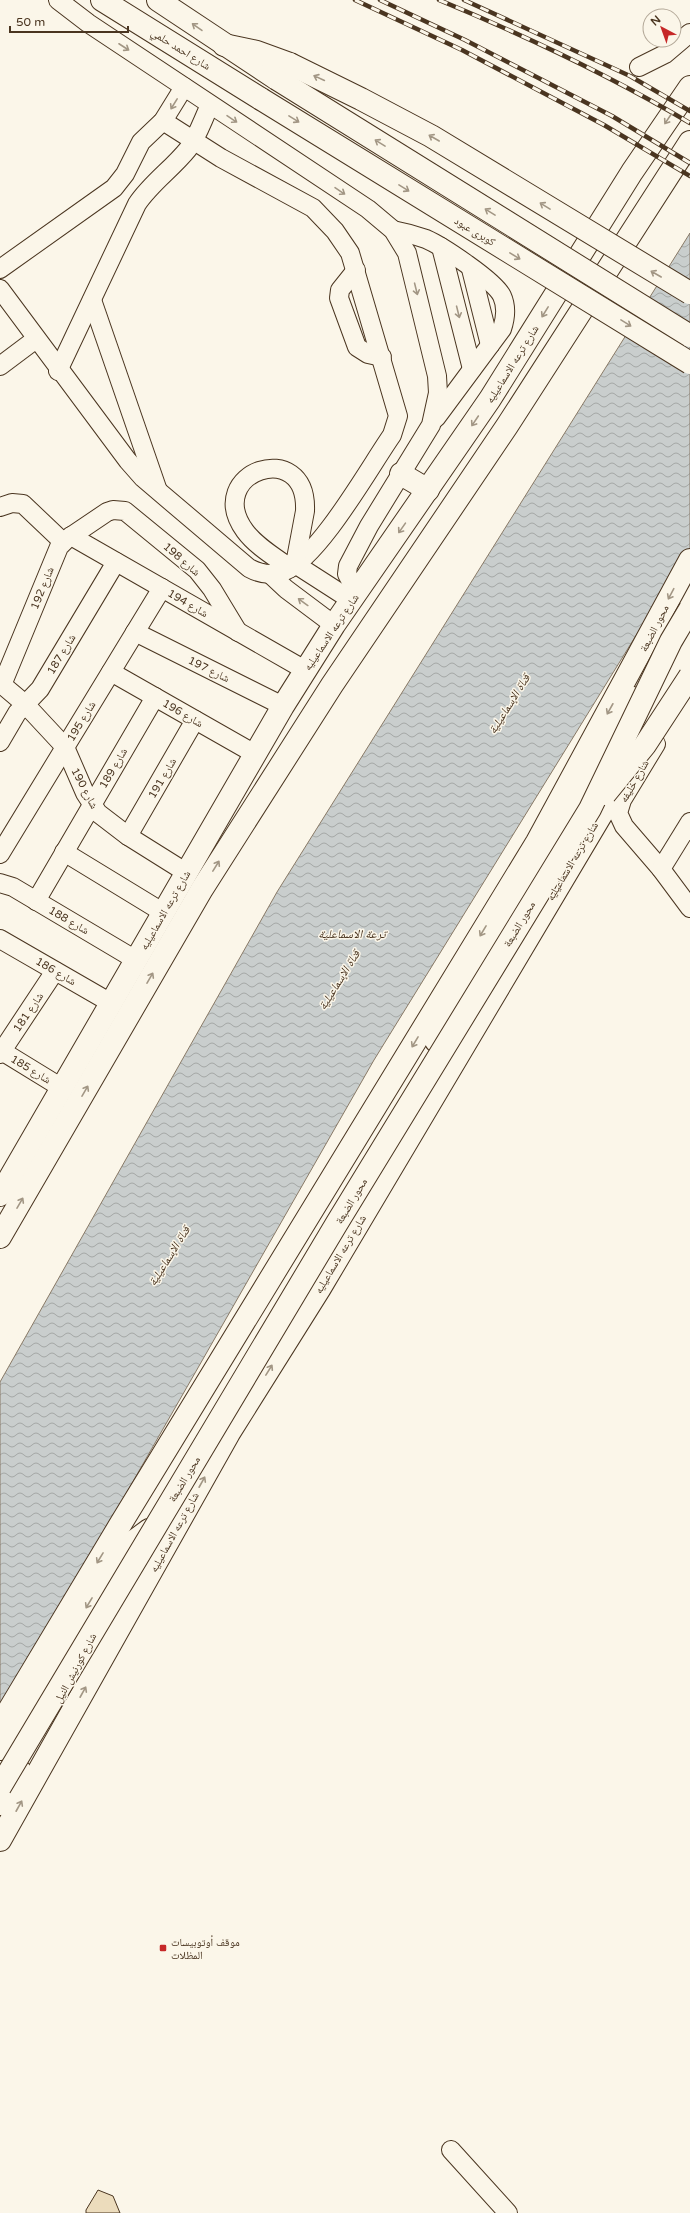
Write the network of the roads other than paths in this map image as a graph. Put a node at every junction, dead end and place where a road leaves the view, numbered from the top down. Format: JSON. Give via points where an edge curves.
{"nodes":[{"id":1,"x":58,"y":0,"type":"edge"},
{"id":2,"x":102,"y":0,"type":"edge"},
{"id":3,"x":158,"y":0,"type":"edge"},
{"id":4,"x":690,"y":33,"type":"edge"},
{"id":5,"x":639,"y":67,"type":"dead end"},
{"id":6,"x":283,"y":72,"type":"junction"},
{"id":7,"x":184,"y":87,"type":"junction"},
{"id":8,"x":690,"y":87,"type":"edge"},
{"id":9,"x":261,"y":99,"type":"joint"},
{"id":10,"x":210,"y":104,"type":"junction"},
{"id":11,"x":163,"y":121,"type":"junction"},
{"id":12,"x":194,"y":141,"type":"junction"},
{"id":13,"x":690,"y":142,"type":"edge"},
{"id":14,"x":120,"y":181,"type":"junction"},
{"id":15,"x":142,"y":196,"type":"junction"},
{"id":16,"x":393,"y":230,"type":"junction"},
{"id":17,"x":441,"y":247,"type":"junction"},
{"id":18,"x":471,"y":268,"type":"junction"},
{"id":19,"x":0,"y":269,"type":"edge"},
{"id":20,"x":356,"y":270,"type":"junction"},
{"id":21,"x":0,"y":289,"type":"edge"},
{"id":22,"x":690,"y":293,"type":"edge"},
{"id":23,"x":92,"y":300,"type":"junction"},
{"id":24,"x":690,"y":336,"type":"edge"},
{"id":25,"x":36,"y":340,"type":"junction"},
{"id":26,"x":490,"y":345,"type":"junction"},
{"id":27,"x":382,"y":357,"type":"junction"},
{"id":28,"x":690,"y":363,"type":"edge"},
{"id":29,"x":0,"y":366,"type":"edge"},
{"id":30,"x":472,"y":369,"type":"junction"},
{"id":31,"x":58,"y":371,"type":"junction"},
{"id":32,"x":431,"y":425,"type":"junction"},
{"id":33,"x":401,"y":474,"type":"junction"},
{"id":34,"x":157,"y":490,"type":"junction"},
{"id":35,"x":428,"y":490,"type":"junction"},
{"id":36,"x":0,"y":507,"type":"edge"},
{"id":37,"x":107,"y":512,"type":"joint"},
{"id":38,"x":67,"y":540,"type":"junction"},
{"id":39,"x":690,"y":560,"type":"edge"},
{"id":40,"x":116,"y":562,"type":"junction"},
{"id":41,"x":293,"y":566,"type":"junction"},
{"id":42,"x":270,"y":574,"type":"junction"},
{"id":43,"x":162,"y":588,"type":"junction"},
{"id":44,"x":354,"y":596,"type":"junction"},
{"id":45,"x":690,"y":597,"type":"edge"},
{"id":46,"x":686,"y":620,"type":"edge"},
{"id":47,"x":334,"y":625,"type":"junction"},
{"id":48,"x":135,"y":632,"type":"junction"},
{"id":49,"x":238,"y":632,"type":"junction"},
{"id":50,"x":305,"y":670,"type":"junction"},
{"id":51,"x":111,"y":672,"type":"junction"},
{"id":52,"x":1,"y":684,"type":"edge"},
{"id":53,"x":690,"y":685,"type":"edge"},
{"id":54,"x":155,"y":697,"type":"junction"},
{"id":55,"x":25,"y":704,"type":"junction"},
{"id":56,"x":283,"y":706,"type":"junction"},
{"id":57,"x":195,"y":720,"type":"junction"},
{"id":58,"x":0,"y":742,"type":"edge"},
{"id":59,"x":65,"y":747,"type":"junction"},
{"id":60,"x":255,"y":754,"type":"junction"},
{"id":61,"x":92,"y":804,"type":"junction"},
{"id":62,"x":590,"y":809,"type":"junction"},
{"id":63,"x":690,"y":822,"type":"edge"},
{"id":64,"x":128,"y":836,"type":"junction"},
{"id":65,"x":64,"y":852,"type":"junction"},
{"id":66,"x":0,"y":854,"type":"edge"},
{"id":67,"x":661,"y":869,"type":"junction"},
{"id":68,"x":187,"y":874,"type":"junction"},
{"id":69,"x":0,"y":883,"type":"edge"},
{"id":70,"x":36,"y":901,"type":"junction"},
{"id":71,"x":690,"y":908,"type":"edge"},
{"id":72,"x":164,"y":913,"type":"junction"},
{"id":73,"x":0,"y":940,"type":"edge"},
{"id":74,"x":136,"y":960,"type":"junction"},
{"id":75,"x":55,"y":971,"type":"junction"},
{"id":76,"x":111,"y":1003,"type":"junction"},
{"id":77,"x":1,"y":1052,"type":"edge"},
{"id":78,"x":62,"y":1088,"type":"junction"},
{"id":79,"x":6,"y":1170,"type":"edge"},
{"id":80,"x":0,"y":1195,"type":"edge"},
{"id":81,"x":0,"y":1237,"type":"edge"},
{"id":82,"x":148,"y":1530,"type":"junction"},
{"id":83,"x":0,"y":1725,"type":"edge"},
{"id":84,"x":0,"y":1749,"type":"edge"},
{"id":85,"x":0,"y":1787,"type":"edge"},
{"id":86,"x":0,"y":1804,"type":"edge"},
{"id":87,"x":0,"y":1840,"type":"edge"},
{"id":88,"x":451,"y":2150,"type":"dead end"},
{"id":89,"x":508,"y":2213,"type":"edge"}],
"edges":[{"from":1,"to":7,"type":"street","one_way":true},
{"from":2,"to":9,"type":"main road","name":"شارع احمد حلمي"},
{"from":6,"to":3,"type":"main road","one_way":true,"via":[[257,52],[224,45]]},
{"from":4,"to":5,"type":"street","via":[[665,54]]},
{"from":22,"to":6,"type":"main road","one_way":true,"bridge":true,"via":[[618,252],[431,136],[361,99]]},
{"from":24,"to":6,"type":"main road","one_way":true,"bridge":true},
{"from":7,"to":10,"type":"street"},
{"from":7,"to":11,"type":"street","one_way":true},
{"from":8,"to":35,"type":"main road","name":"شارع ترعه الاسماعيليه","one_way":true,"via":[[632,172],[521,352]]},
{"from":9,"to":28,"type":"main road","name":"كوبرى عبود","one_way":true,"bridge":true},
{"from":10,"to":12,"type":"street"},
{"from":10,"to":16,"type":"street","one_way":true,"via":[[368,209]]},
{"from":11,"to":12,"type":"street"},
{"from":11,"to":14,"type":"street","via":[[141,142]]},
{"from":12,"to":15,"type":"street"},
{"from":12,"to":20,"type":"street","via":[[313,208],[335,230],[350,253]]},
{"from":81,"to":13,"type":"main road","name":"شارع ترعه الاسماعيليه","one_way":true,"via":[[202,889],[332,685],[507,426]]},
{"from":14,"to":15,"type":"street"},
{"from":14,"to":19,"type":"street","via":[[100,200]]},
{"from":15,"to":23,"type":"street"},
{"from":16,"to":17,"type":"street"},
{"from":16,"to":32,"type":"street","one_way":true,"via":[[407,253],[437,376],[438,393]]},
{"from":17,"to":18,"type":"street"},
{"from":17,"to":30,"type":"street","one_way":true},
{"from":18,"to":26,"type":"street"},
{"from":18,"to":26,"type":"street","via":[[502,295],[505,307],[506,318],[502,329]]},
{"from":20,"to":27,"type":"street"},
{"from":20,"to":27,"type":"street","via":[[340,290],[339,298],[357,347],[368,354]]},
{"from":21,"to":25,"type":"street"},
{"from":23,"to":31,"type":"street"},
{"from":23,"to":34,"type":"street"},
{"from":25,"to":29,"type":"street"},
{"from":25,"to":31,"type":"street"},
{"from":26,"to":30,"type":"street"},
{"from":27,"to":41,"type":"street","via":[[397,409],[395,429],[324,536]]},
{"from":30,"to":32,"type":"street"},
{"from":31,"to":34,"type":"street","via":[[113,444]]},
{"from":32,"to":33,"type":"street"},
{"from":33,"to":35,"type":"main road"},
{"from":33,"to":44,"type":"street","via":[[348,566],[347,574]]},
{"from":34,"to":42,"type":"street","via":[[249,568]]},
{"from":35,"to":44,"type":"main road","name":"شارع ترعه الاسماعيليه","one_way":true},
{"from":36,"to":38,"type":"street","name":"شارع 194","via":[[12,503],[23,504]]},
{"from":37,"to":38,"type":"street","name":"شارع 192"},
{"from":37,"to":49,"type":"street","name":"شارع 198","via":[[125,511],[197,570],[212,589]]},
{"from":38,"to":40,"type":"street","name":"شارع 194"},
{"from":38,"to":52,"type":"street","name":"شارع 192","via":[[56,552]]},
{"from":39,"to":83,"type":"main road","name":"محور الضبعة","one_way":true,"via":[[537,842]]},
{"from":40,"to":43,"type":"street","name":"شارع 194"},
{"from":40,"to":55,"type":"street","name":"شارع 187","via":[[40,689]]},
{"from":41,"to":41,"type":"street","via":[[250,537],[237,513],[236,499],[240,487],[258,470],[283,470],[296,480],[302,491],[305,511]]},
{"from":41,"to":42,"type":"street"},
{"from":41,"to":44,"type":"street"},
{"from":47,"to":42,"type":"street","one_way":true},
{"from":43,"to":48,"type":"street","name":"شارع 195"},
{"from":43,"to":49,"type":"street","name":"شارع 194"},
{"from":44,"to":47,"type":"main road","name":"شارع ترعه الاسماعيليه"},
{"from":45,"to":46,"type":"main road","name":"شارع ترعه الاسماعيليه"},
{"from":46,"to":62,"type":"main road","name":"محور الضبعة","bridge":true,"via":[[668,648]]},
{"from":46,"to":82,"type":"main road","name":"شارع ترعه الاسماعيليه"},
{"from":47,"to":50,"type":"main road","name":"شارع ترعه الاسماعيليه"},
{"from":48,"to":51,"type":"street","name":"شارع 195"},
{"from":48,"to":56,"type":"street","name":"شارع 197"},
{"from":49,"to":50,"type":"street","name":"شارع 194"},
{"from":50,"to":56,"type":"main road","name":"شارع ترعه الاسماعيليه"},
{"from":51,"to":54,"type":"street","name":"شارع 196"},
{"from":51,"to":59,"type":"street","name":"شارع 195"},
{"from":52,"to":55,"type":"street","name":"شارع 190"},
{"from":53,"to":62,"type":"main road","bridge":true,"via":[[628,768]]},
{"from":53,"to":67,"type":"street","name":"شارع خليفه","via":[[619,806],[618,813],[624,826]]},
{"from":87,"to":53,"type":"main road","name":"شارع ترعه الاسماعيليه","one_way":true,"via":[[229,1434],[320,1288],[676,691]]},
{"from":54,"to":57,"type":"street","name":"شارع 196"},
{"from":54,"to":61,"type":"street","name":"شارع 189"},
{"from":55,"to":58,"type":"street","name":"شارع 187"},
{"from":55,"to":59,"type":"street","name":"شارع 190"},
{"from":56,"to":60,"type":"main road","name":"شارع ترعه الاسماعيليه"},
{"from":57,"to":60,"type":"street","name":"شارع 196"},
{"from":57,"to":64,"type":"street","name":"شارع 191"},
{"from":59,"to":61,"type":"street","name":"شارع 190"},
{"from":59,"to":66,"type":"street","name":"شارع 195"},
{"from":60,"to":68,"type":"main road","name":"شارع ترعه الاسماعيليه"},
{"from":61,"to":64,"type":"street","name":"شارع 190","via":[[98,813]]},
{"from":61,"to":65,"type":"street","name":"شارع 189"},
{"from":62,"to":85,"type":"main road","name":"محور الضبعة","bridge":true,"via":[[337,1224]]},
{"from":63,"to":67,"type":"street"},
{"from":64,"to":68,"type":"street","name":"شارع 190"},
{"from":65,"to":70,"type":"street","name":"شارع 189"},
{"from":65,"to":72,"type":"street"},
{"from":67,"to":71,"type":"street","name":"شارع خليفه"},
{"from":68,"to":72,"type":"main road","name":"شارع ترعه الاسماعيليه"},
{"from":69,"to":70,"type":"street","name":"شارع 188","via":[[13,887]]},
{"from":70,"to":74,"type":"street","name":"شارع 188"},
{"from":72,"to":74,"type":"main road","name":"شارع ترعه الاسماعيليه"},
{"from":73,"to":75,"type":"street","name":"شارع 186"},
{"from":74,"to":76,"type":"main road","name":"شارع ترعه الاسماعيليه"},
{"from":75,"to":76,"type":"street","name":"شارع 186"},
{"from":75,"to":77,"type":"street","name":"شارع 181"},
{"from":76,"to":78,"type":"main road","name":"شارع ترعه الاسماعيليه"},
{"from":77,"to":78,"type":"street","name":"شارع 185"},
{"from":78,"to":79,"type":"main road","name":"شارع ترعه الاسماعيليه"},
{"from":79,"to":80,"type":"main road","name":"شارع ترعه الاسماعيليه"},
{"from":82,"to":84,"type":"main road","one_way":true,"via":[[130,1544],[115,1562]]},
{"from":82,"to":86,"type":"main road","name":"شارع كورنيش النيل"},
{"from":88,"to":89,"type":"street"}]}
